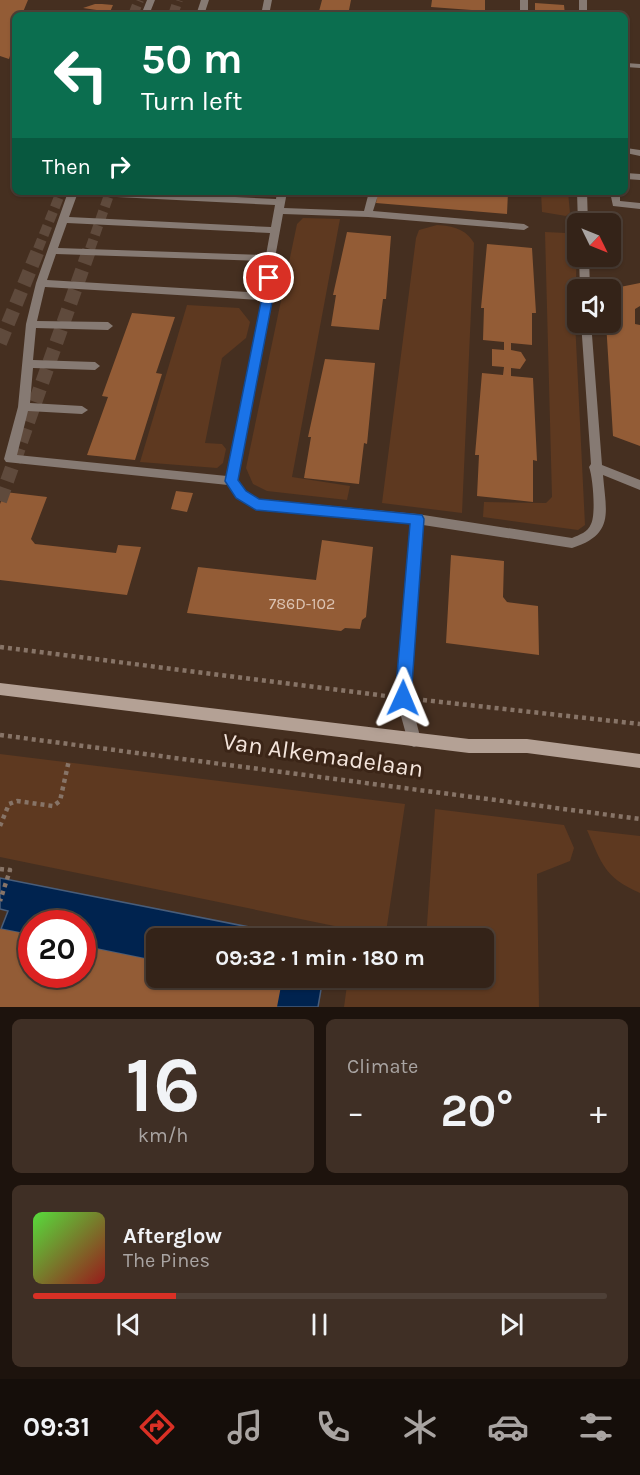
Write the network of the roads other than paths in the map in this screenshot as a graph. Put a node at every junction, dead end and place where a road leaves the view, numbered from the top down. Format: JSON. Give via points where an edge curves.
{"nodes":[{"id":1,"x":72,"y":195,"type":"edge"},
{"id":2,"x":135,"y":195,"type":"edge"},
{"id":3,"x":373,"y":195,"type":"edge"},
{"id":4,"x":582,"y":195,"type":"edge"},
{"id":5,"x":615,"y":195,"type":"edge"},
{"id":6,"x":280,"y":202,"type":"edge"},
{"id":7,"x":640,"y":206,"type":"edge"},
{"id":8,"x":583,"y":213,"type":"edge"},
{"id":9,"x":368,"y":214,"type":"junction"},
{"id":10,"x":63,"y":220,"type":"junction"},
{"id":11,"x":524,"y":227,"type":"dead end"},
{"id":12,"x":274,"y":230,"type":"junction"},
{"id":13,"x":52,"y":251,"type":"junction"},
{"id":14,"x":270,"y":258,"type":"junction"},
{"id":15,"x":41,"y":283,"type":"junction"},
{"id":16,"x":268,"y":297,"type":"junction"},
{"id":17,"x":31,"y":324,"type":"junction"},
{"id":18,"x":108,"y":326,"type":"dead end"},
{"id":19,"x":587,"y":333,"type":"edge"},
{"id":20,"x":28,"y":364,"type":"junction"},
{"id":21,"x":95,"y":366,"type":"dead end"},
{"id":22,"x":24,"y":406,"type":"junction"},
{"id":23,"x":81,"y":410,"type":"dead end"},
{"id":24,"x":595,"y":467,"type":"junction"},
{"id":25,"x":232,"y":481,"type":"junction"},
{"id":26,"x":640,"y":485,"type":"edge"},
{"id":27,"x":417,"y":519,"type":"junction"},
{"id":28,"x":0,"y":689,"type":"edge"},
{"id":29,"x":414,"y":740,"type":"junction"},
{"id":30,"x":640,"y":760,"type":"edge"}],
"edges":[{"from":1,"to":10,"type":"lane"},
{"from":2,"to":6,"type":"lane"},
{"from":3,"to":9,"type":"lane"},
{"from":4,"to":8,"type":"lane"},
{"from":5,"to":7,"type":"lane","via":[[616,204]]},
{"from":6,"to":9,"type":"lane"},
{"from":6,"to":12,"type":"lane"},
{"from":9,"to":11,"type":"lane"},
{"from":10,"to":12,"type":"lane"},
{"from":10,"to":13,"type":"lane"},
{"from":12,"to":14,"type":"lane"},
{"from":13,"to":14,"type":"lane"},
{"from":13,"to":15,"type":"lane"},
{"from":14,"to":16,"type":"lane"},
{"from":15,"to":16,"type":"lane"},
{"from":15,"to":17,"type":"lane"},
{"from":16,"to":25,"type":"lane"},
{"from":17,"to":18,"type":"lane"},
{"from":17,"to":20,"type":"lane"},
{"from":19,"to":24,"type":"lane"},
{"from":20,"to":21,"type":"lane"},
{"from":20,"to":22,"type":"lane"},
{"from":22,"to":23,"type":"lane"},
{"from":22,"to":25,"type":"lane","via":[[10,459]]},
{"from":24,"to":26,"type":"lane"},
{"from":24,"to":27,"type":"lane","via":[[599,527],[587,538],[572,543]]},
{"from":25,"to":27,"type":"lane","via":[[241,495],[256,504]]},
{"from":27,"to":29,"type":"lane","via":[[403,698]]},
{"from":28,"to":29,"type":"main road","name":"Van Alkemadelaan"},
{"from":29,"to":30,"type":"main road","name":"Van Alkemadelaan","via":[[469,747],[527,746]]}]}
